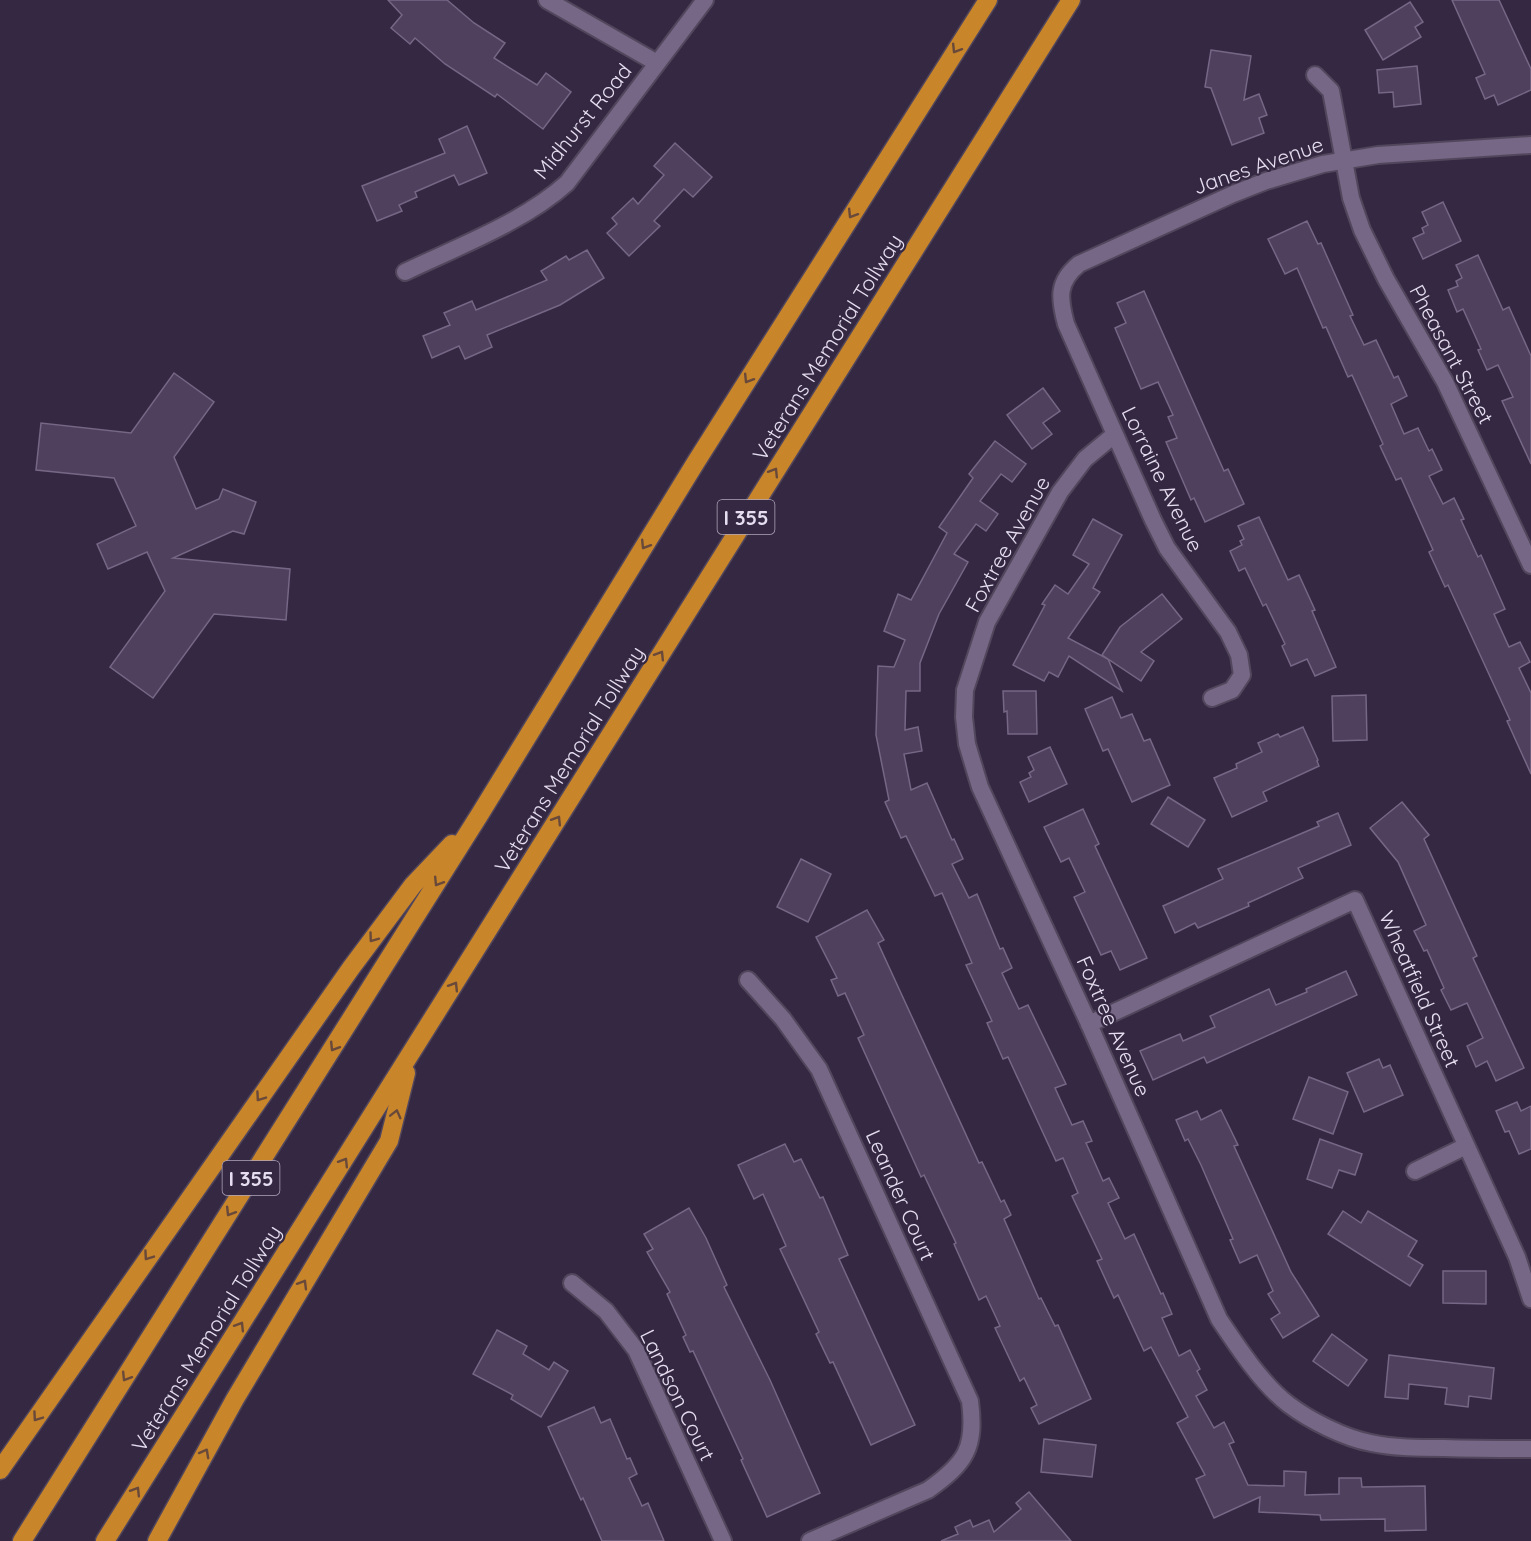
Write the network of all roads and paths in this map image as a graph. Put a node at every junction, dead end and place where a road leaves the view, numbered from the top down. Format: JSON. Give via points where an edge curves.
{"nodes":[{"id":1,"x":547,"y":0,"type":"edge"},
{"id":2,"x":705,"y":0,"type":"edge"},
{"id":3,"x":988,"y":0,"type":"edge"},
{"id":4,"x":1071,"y":0,"type":"edge"},
{"id":5,"x":657,"y":63,"type":"junction"},
{"id":6,"x":1315,"y":75,"type":"dead end"},
{"id":7,"x":1531,"y":145,"type":"edge"},
{"id":8,"x":1344,"y":159,"type":"junction"},
{"id":9,"x":405,"y":272,"type":"dead end"},
{"id":10,"x":1061,"y":290,"type":"joint"},
{"id":11,"x":1114,"y":435,"type":"junction"},
{"id":12,"x":1531,"y":565,"type":"edge"},
{"id":13,"x":1212,"y":698,"type":"dead end"},
{"id":14,"x":480,"y":814,"type":"junction"},
{"id":15,"x":748,"y":980,"type":"dead end"},
{"id":16,"x":1089,"y":1023,"type":"junction"},
{"id":17,"x":411,"y":1056,"type":"junction"},
{"id":18,"x":1467,"y":1146,"type":"junction"},
{"id":19,"x":1415,"y":1171,"type":"dead end"},
{"id":20,"x":572,"y":1283,"type":"dead end"},
{"id":21,"x":1531,"y":1299,"type":"edge"},
{"id":22,"x":1531,"y":1449,"type":"edge"},
{"id":23,"x":0,"y":1470,"type":"edge"},
{"id":24,"x":22,"y":1541,"type":"edge"},
{"id":25,"x":105,"y":1541,"type":"edge"},
{"id":26,"x":157,"y":1541,"type":"edge"},
{"id":27,"x":723,"y":1541,"type":"edge"},
{"id":28,"x":810,"y":1541,"type":"edge"}],
"edges":[{"from":1,"to":5,"type":"street"},
{"from":2,"to":5,"type":"street","name":"Midhurst Road"},
{"from":3,"to":14,"type":"highway","number":"I 355","one_way":true,"via":[[696,462]]},
{"from":17,"to":4,"type":"highway","name":"Veterans Memorial Tollway","number":"I 355","one_way":true},
{"from":5,"to":9,"type":"street","name":"Midhurst Road","via":[[554,195],[528,213]]},
{"from":6,"to":8,"type":"street","name":"Pheasant Street","via":[[1331,91]]},
{"from":7,"to":8,"type":"street","name":"Janes Avenue"},
{"from":8,"to":10,"type":"street","name":"Janes Avenue","via":[[1266,181],[1186,214],[1079,264],[1070,271]]},
{"from":8,"to":12,"type":"street","name":"Pheasant Street","via":[[1351,198],[1374,257],[1445,382]]},
{"from":10,"to":11,"type":"street","name":"Lorraine Avenue","via":[[1066,324]]},
{"from":11,"to":13,"type":"street","name":"Lorraine Avenue","via":[[1167,548],[1228,632],[1239,655],[1242,675],[1232,690]]},
{"from":11,"to":16,"type":"street","name":"Foxtree Avenue","via":[[1086,459],[1060,492],[987,622],[965,690],[964,717],[973,768]]},
{"from":14,"to":23,"type":"highway","one_way":true,"via":[[413,885],[358,959]]},
{"from":14,"to":24,"type":"highway","number":"I 355","one_way":true},
{"from":15,"to":28,"type":"street","name":"Leander Court","via":[[783,1019],[819,1069],[970,1401],[973,1424],[969,1447],[946,1478],[928,1490]]},
{"from":16,"to":18,"type":"street","name":"Wheatfield Street","via":[[1355,900]]},
{"from":16,"to":22,"type":"street","name":"Foxtree Avenue","via":[[1219,1318],[1238,1348],[1286,1403],[1332,1429],[1370,1443],[1411,1448]]},
{"from":25,"to":17,"type":"highway","name":"Veterans Memorial Tollway","number":"I 355","one_way":true},
{"from":26,"to":17,"type":"highway","one_way":true,"via":[[235,1399],[389,1141]]},
{"from":18,"to":19,"type":"street"},
{"from":18,"to":21,"type":"street","name":"Wheatfield Street","via":[[1517,1257]]},
{"from":20,"to":27,"type":"street","name":"Landson Court","via":[[606,1311],[636,1350]]}]}
